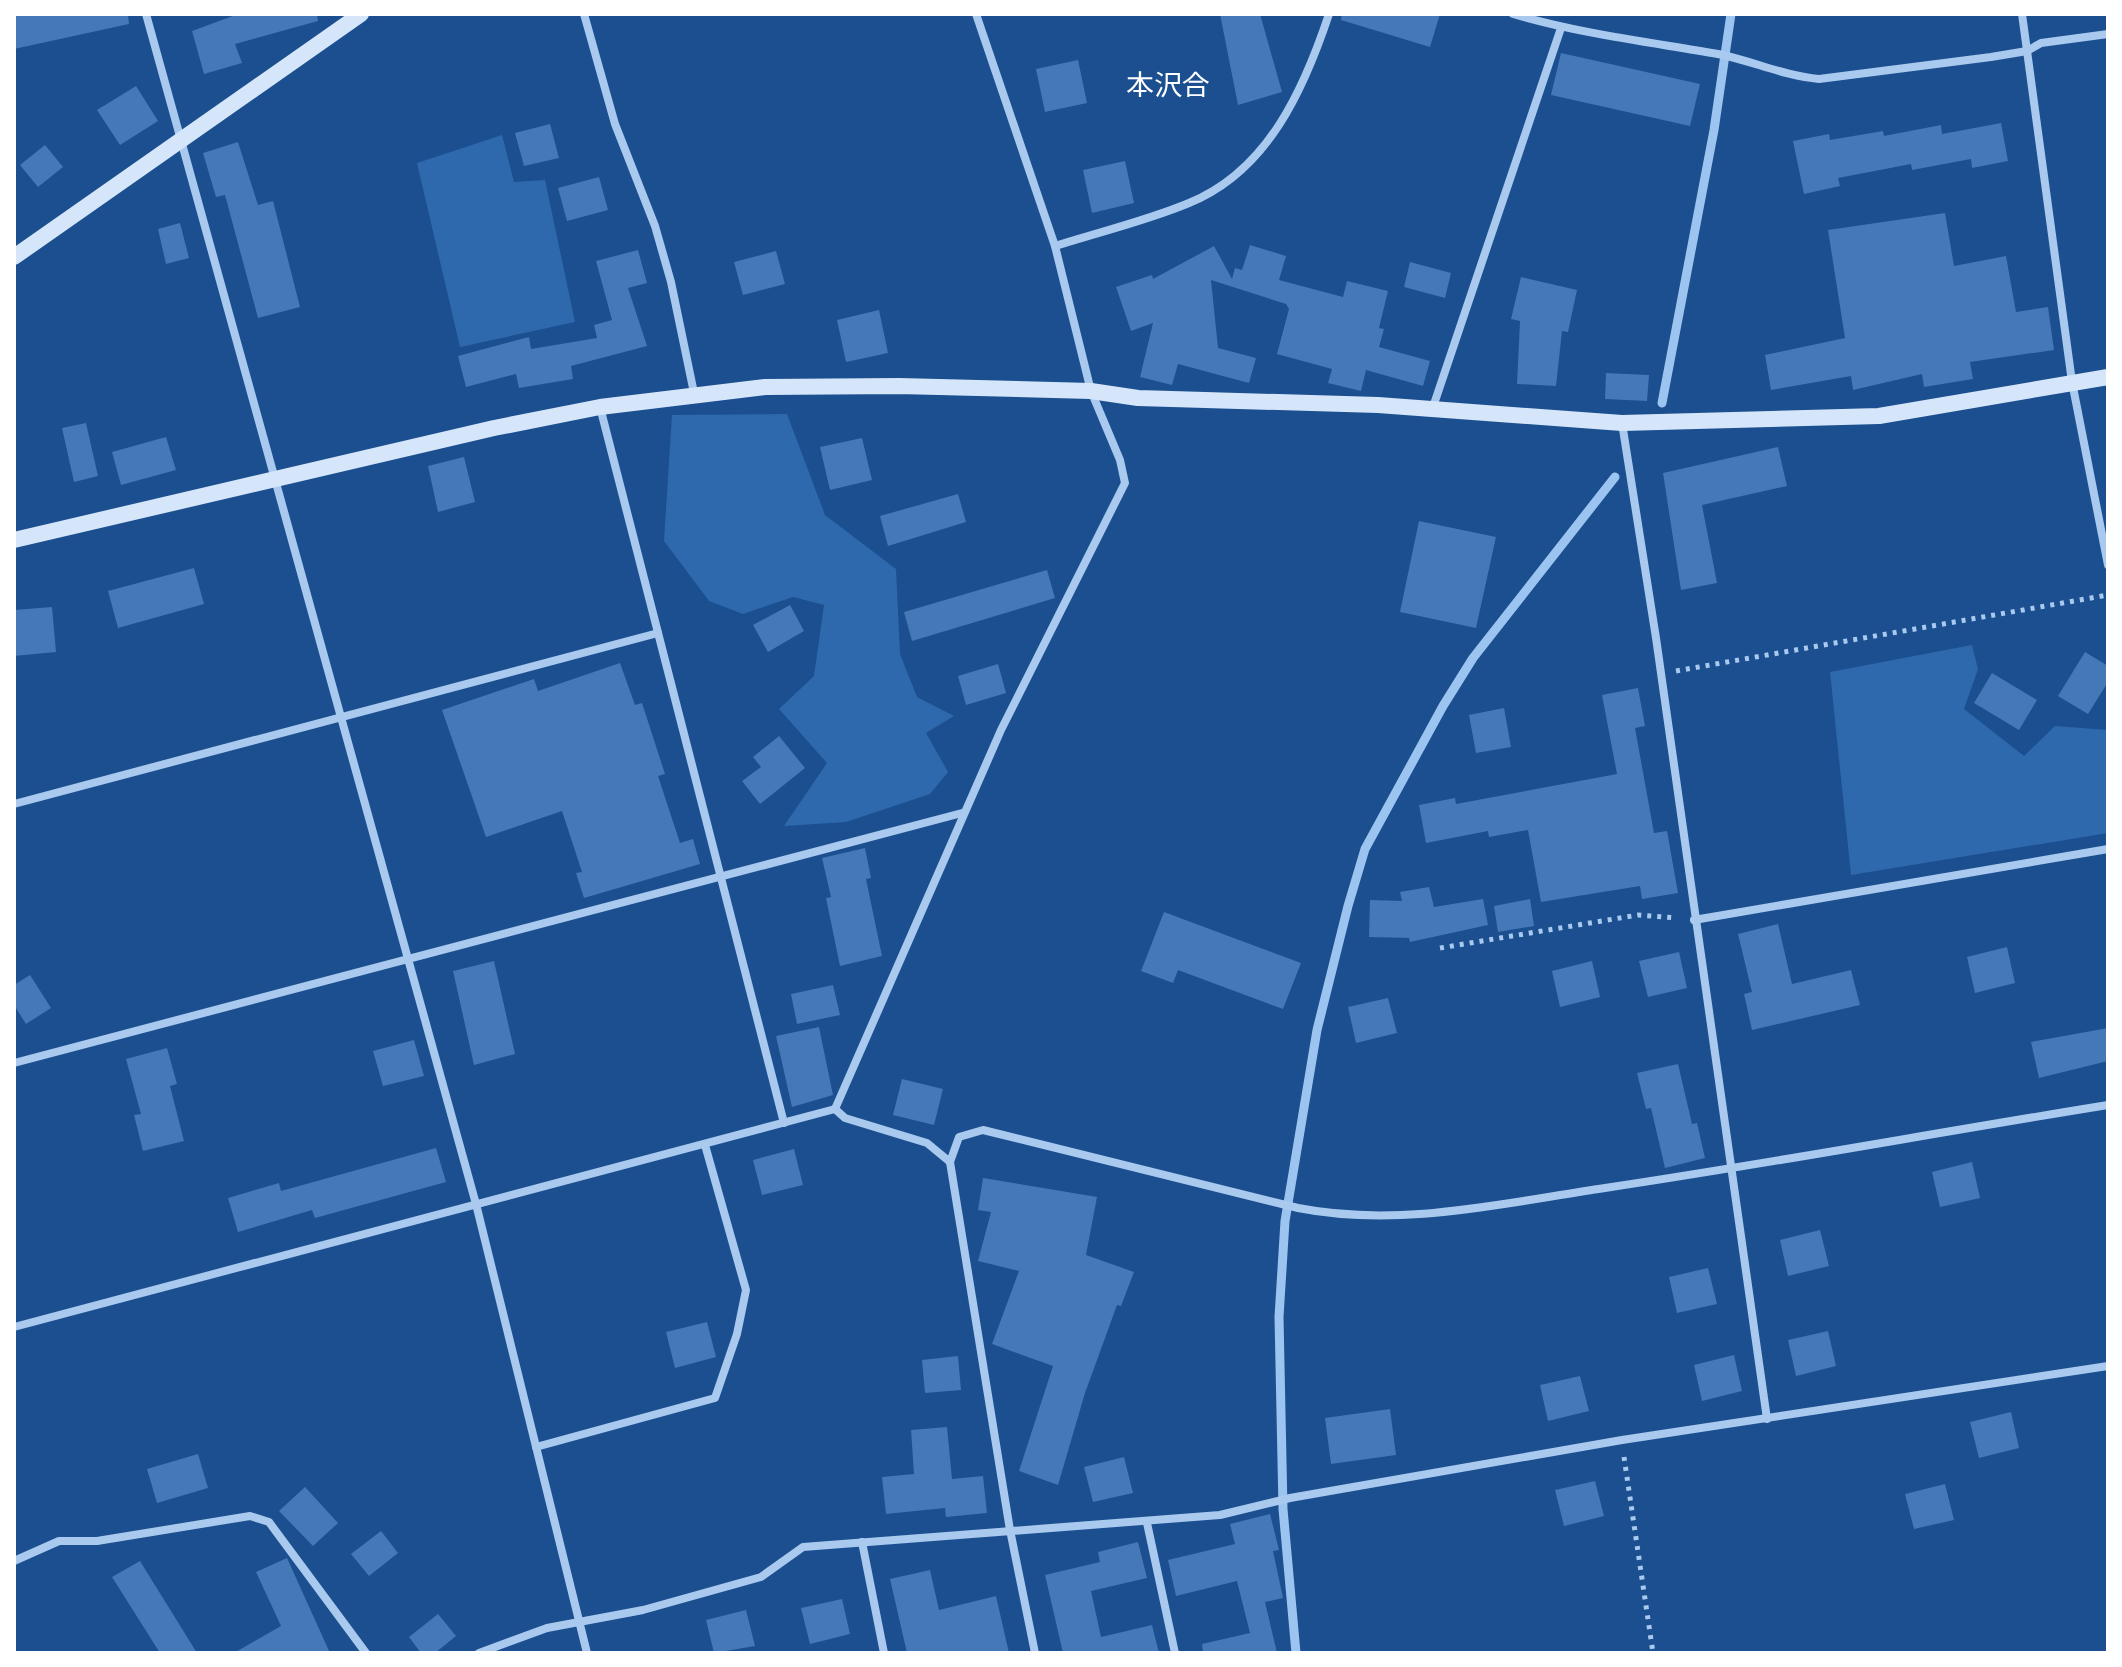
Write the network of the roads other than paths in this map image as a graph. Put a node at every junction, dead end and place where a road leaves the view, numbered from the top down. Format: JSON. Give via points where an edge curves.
{"nodes":[{"id":1,"x":146,"y":14,"type":"edge"},
{"id":2,"x":361,"y":14,"type":"edge"},
{"id":3,"x":584,"y":14,"type":"edge"},
{"id":4,"x":977,"y":14,"type":"edge"},
{"id":5,"x":1329,"y":14,"type":"edge"},
{"id":6,"x":1513,"y":14,"type":"edge"},
{"id":7,"x":2022,"y":14,"type":"edge"},
{"id":8,"x":1561,"y":28,"type":"junction"},
{"id":9,"x":2108,"y":34,"type":"edge"},
{"id":10,"x":2027,"y":51,"type":"junction"},
{"id":11,"x":179,"y":140,"type":"junction"},
{"id":12,"x":1055,"y":246,"type":"junction"},
{"id":13,"x":14,"y":257,"type":"edge"},
{"id":14,"x":2108,"y":377,"type":"edge"},
{"id":15,"x":2072,"y":382,"type":"junction"},
{"id":16,"x":1091,"y":391,"type":"junction"},
{"id":17,"x":694,"y":393,"type":"junction"},
{"id":18,"x":600,"y":407,"type":"junction"},
{"id":19,"x":1431,"y":411,"type":"junction"},
{"id":20,"x":1622,"y":423,"type":"junction"},
{"id":21,"x":275,"y":479,"type":"junction"},
{"id":22,"x":14,"y":540,"type":"edge"},
{"id":23,"x":2108,"y":565,"type":"edge"},
{"id":24,"x":658,"y":633,"type":"junction"},
{"id":25,"x":339,"y":717,"type":"junction"},
{"id":26,"x":14,"y":804,"type":"edge"},
{"id":27,"x":962,"y":813,"type":"junction"},
{"id":28,"x":2108,"y":849,"type":"edge"},
{"id":29,"x":720,"y":878,"type":"junction"},
{"id":30,"x":1694,"y":920,"type":"junction"},
{"id":31,"x":405,"y":959,"type":"junction"},
{"id":32,"x":14,"y":1063,"type":"edge"},
{"id":33,"x":2108,"y":1105,"type":"edge"},
{"id":34,"x":835,"y":1109,"type":"junction"},
{"id":35,"x":784,"y":1123,"type":"junction"},
{"id":36,"x":705,"y":1145,"type":"junction"},
{"id":37,"x":950,"y":1162,"type":"junction"},
{"id":38,"x":1733,"y":1169,"type":"junction"},
{"id":39,"x":476,"y":1204,"type":"junction"},
{"id":40,"x":14,"y":1327,"type":"edge"},
{"id":41,"x":2108,"y":1366,"type":"edge"},
{"id":42,"x":1767,"y":1419,"type":"junction"},
{"id":43,"x":536,"y":1447,"type":"junction"},
{"id":44,"x":1147,"y":1523,"type":"junction"},
{"id":45,"x":1010,"y":1530,"type":"junction"},
{"id":46,"x":862,"y":1542,"type":"junction"},
{"id":47,"x":14,"y":1561,"type":"edge"},
{"id":48,"x":579,"y":1623,"type":"junction"},
{"id":49,"x":366,"y":1653,"type":"edge"},
{"id":50,"x":479,"y":1653,"type":"edge"},
{"id":51,"x":587,"y":1653,"type":"edge"},
{"id":52,"x":884,"y":1653,"type":"edge"},
{"id":53,"x":1035,"y":1653,"type":"edge"},
{"id":54,"x":1175,"y":1653,"type":"edge"}],
"edges":[{"from":1,"to":11,"type":"street"},
{"from":2,"to":11,"type":"street"},
{"from":3,"to":17,"type":"street","via":[[615,124],[655,226]]},
{"from":4,"to":12,"type":"street"},
{"from":5,"to":12,"type":"street","via":[[1280,128],[1234,176],[1191,203]]},
{"from":6,"to":8,"type":"street"},
{"from":7,"to":10,"type":"street"},
{"from":8,"to":10,"type":"street","via":[[1721,55],[1793,77],[1819,79]]},
{"from":8,"to":19,"type":"street"},
{"from":9,"to":10,"type":"street","via":[[2041,43]]},
{"from":10,"to":15,"type":"street"},
{"from":11,"to":13,"type":"street"},
{"from":11,"to":21,"type":"street"},
{"from":12,"to":16,"type":"street"},
{"from":14,"to":15,"type":"street"},
{"from":15,"to":20,"type":"street","via":[[1879,416]]},
{"from":15,"to":23,"type":"street"},
{"from":16,"to":17,"type":"street","via":[[842,385]]},
{"from":16,"to":19,"type":"street","via":[[1138,398]]},
{"from":16,"to":27,"type":"street","via":[[1125,483]]},
{"from":17,"to":18,"type":"street"},
{"from":18,"to":21,"type":"street"},
{"from":18,"to":24,"type":"street"},
{"from":19,"to":20,"type":"street"},
{"from":20,"to":30,"type":"street"},
{"from":21,"to":22,"type":"street"},
{"from":21,"to":25,"type":"street"},
{"from":24,"to":25,"type":"street"},
{"from":24,"to":29,"type":"street"},
{"from":25,"to":26,"type":"street"},
{"from":25,"to":31,"type":"street"},
{"from":27,"to":29,"type":"street"},
{"from":27,"to":34,"type":"street"},
{"from":28,"to":30,"type":"street"},
{"from":29,"to":31,"type":"street"},
{"from":29,"to":35,"type":"street"},
{"from":30,"to":38,"type":"street"},
{"from":31,"to":32,"type":"street"},
{"from":31,"to":39,"type":"street"},
{"from":33,"to":38,"type":"street"},
{"from":34,"to":35,"type":"street"},
{"from":34,"to":37,"type":"street","via":[[845,1118],[927,1143]]},
{"from":35,"to":36,"type":"street"},
{"from":36,"to":39,"type":"street"},
{"from":36,"to":43,"type":"street","via":[[746,1290],[715,1398]]},
{"from":37,"to":38,"type":"street","via":[[959,1137],[983,1130],[1298,1208],[1335,1215],[1410,1217]]},
{"from":37,"to":45,"type":"street"},
{"from":38,"to":42,"type":"street"},
{"from":39,"to":40,"type":"street"},
{"from":39,"to":43,"type":"street"},
{"from":41,"to":42,"type":"street"},
{"from":42,"to":44,"type":"street"},
{"from":43,"to":48,"type":"street"},
{"from":44,"to":45,"type":"street"},
{"from":44,"to":54,"type":"street"},
{"from":45,"to":46,"type":"street"},
{"from":45,"to":53,"type":"street"},
{"from":46,"to":48,"type":"street","via":[[803,1547],[761,1577]]},
{"from":46,"to":52,"type":"street"},
{"from":47,"to":49,"type":"street","via":[[59,1541],[97,1541],[250,1516],[269,1522]]},
{"from":48,"to":50,"type":"street","via":[[547,1628]]},
{"from":48,"to":51,"type":"street"}]}
